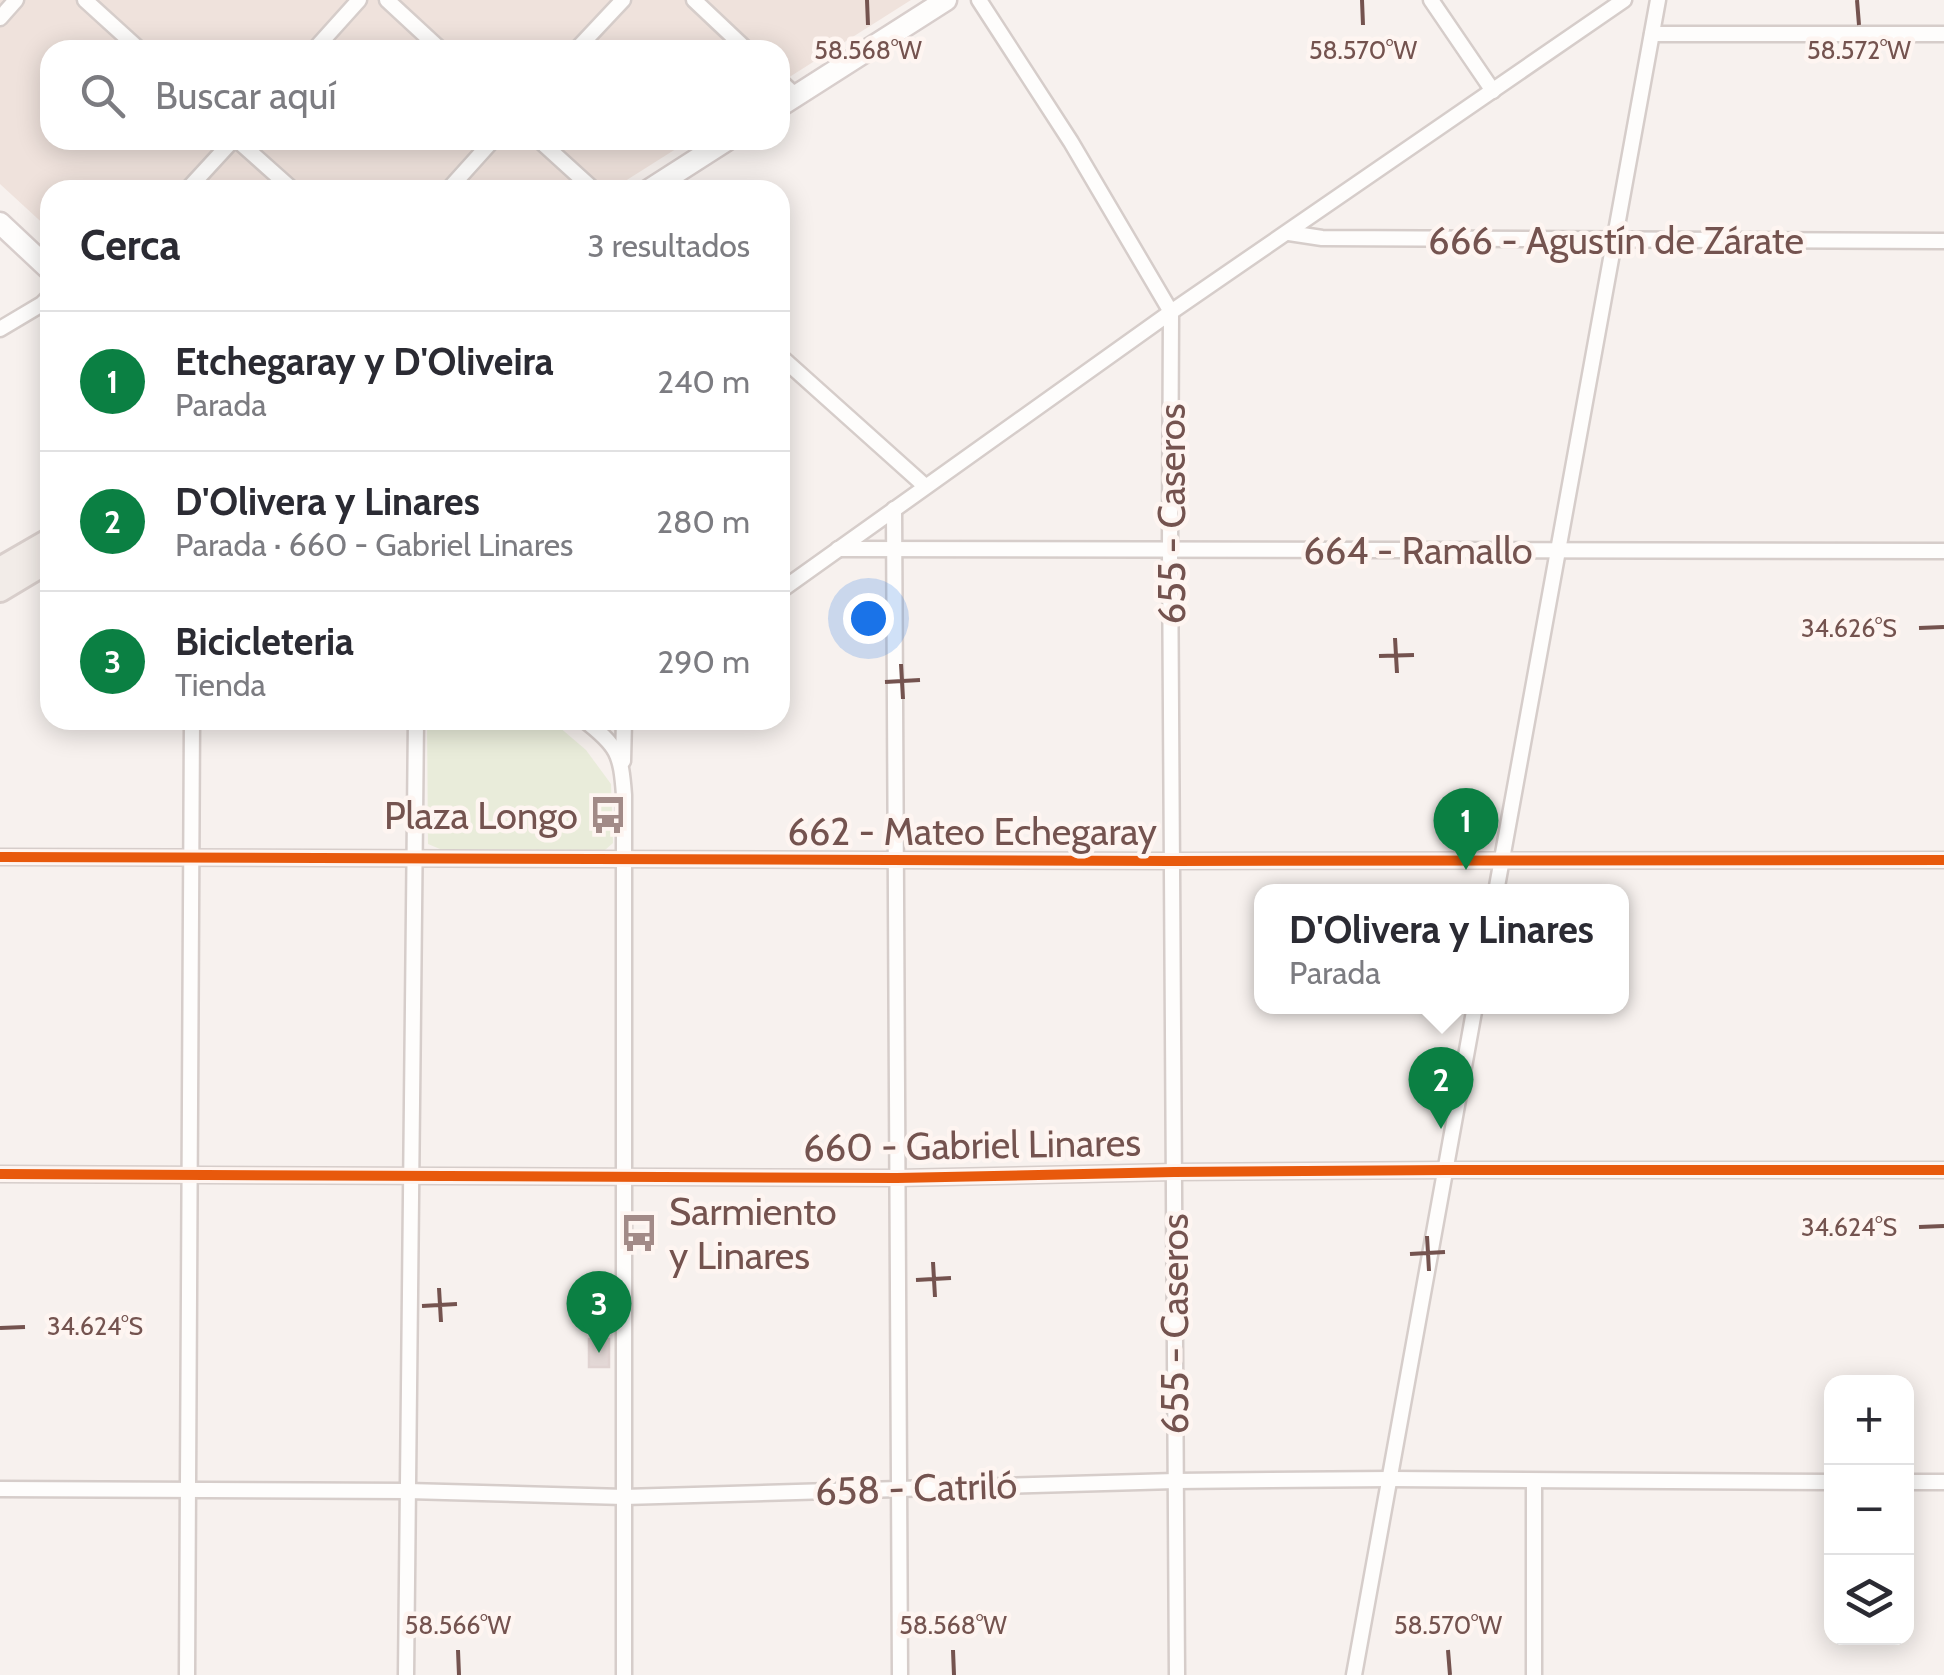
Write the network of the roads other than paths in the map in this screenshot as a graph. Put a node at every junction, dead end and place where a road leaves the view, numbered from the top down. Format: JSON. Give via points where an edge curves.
{"nodes":[{"id":1,"x":16,"y":0,"type":"edge"},
{"id":2,"x":86,"y":0,"type":"edge"},
{"id":3,"x":359,"y":0,"type":"edge"},
{"id":4,"x":386,"y":0,"type":"edge"},
{"id":5,"x":623,"y":0,"type":"edge"},
{"id":6,"x":694,"y":0,"type":"edge"},
{"id":7,"x":946,"y":0,"type":"edge"},
{"id":8,"x":979,"y":0,"type":"edge"},
{"id":9,"x":1431,"y":0,"type":"edge"},
{"id":10,"x":1624,"y":0,"type":"edge"},
{"id":11,"x":1658,"y":0,"type":"edge"},
{"id":12,"x":0,"y":18,"type":"edge"},
{"id":13,"x":1652,"y":34,"type":"junction"},
{"id":14,"x":1944,"y":34,"type":"edge"},
{"id":15,"x":129,"y":40,"type":"edge"},
{"id":16,"x":323,"y":40,"type":"edge"},
{"id":17,"x":430,"y":40,"type":"edge"},
{"id":18,"x":585,"y":40,"type":"edge"},
{"id":19,"x":736,"y":40,"type":"edge"},
{"id":20,"x":790,"y":91,"type":"edge"},
{"id":21,"x":1493,"y":91,"type":"junction"},
{"id":22,"x":226,"y":150,"type":"edge"},
{"id":23,"x":247,"y":150,"type":"edge"},
{"id":24,"x":484,"y":150,"type":"edge"},
{"id":25,"x":550,"y":150,"type":"edge"},
{"id":26,"x":712,"y":150,"type":"edge"},
{"id":27,"x":197,"y":180,"type":"edge"},
{"id":28,"x":282,"y":180,"type":"edge"},
{"id":29,"x":457,"y":180,"type":"edge"},
{"id":30,"x":583,"y":180,"type":"edge"},
{"id":31,"x":665,"y":180,"type":"edge"},
{"id":32,"x":0,"y":224,"type":"edge"},
{"id":33,"x":1289,"y":233,"type":"junction"},
{"id":34,"x":1614,"y":240,"type":"junction"},
{"id":35,"x":1944,"y":241,"type":"edge"},
{"id":36,"x":40,"y":261,"type":"edge"},
{"id":37,"x":40,"y":305,"type":"edge"},
{"id":38,"x":1171,"y":312,"type":"junction"},
{"id":39,"x":0,"y":329,"type":"edge"},
{"id":40,"x":790,"y":365,"type":"edge"},
{"id":41,"x":925,"y":486,"type":"junction"},
{"id":42,"x":894,"y":509,"type":"junction"},
{"id":43,"x":40,"y":546,"type":"edge"},
{"id":44,"x":893,"y":548,"type":"junction"},
{"id":45,"x":838,"y":549,"type":"junction"},
{"id":46,"x":1170,"y":549,"type":"junction"},
{"id":47,"x":1558,"y":550,"type":"junction"},
{"id":48,"x":1944,"y":551,"type":"edge"},
{"id":49,"x":40,"y":566,"type":"edge"},
{"id":50,"x":0,"y":568,"type":"edge"},
{"id":51,"x":790,"y":583,"type":"edge"},
{"id":52,"x":0,"y":590,"type":"edge"},
{"id":53,"x":192,"y":730,"type":"edge"},
{"id":54,"x":416,"y":730,"type":"edge"},
{"id":55,"x":598,"y":730,"type":"edge"},
{"id":56,"x":624,"y":730,"type":"edge"},
{"id":57,"x":622,"y":767,"type":"junction"},
{"id":58,"x":190,"y":856,"type":"junction"},
{"id":59,"x":0,"y":857,"type":"edge"},
{"id":60,"x":416,"y":857,"type":"junction"},
{"id":61,"x":623,"y":860,"type":"junction"},
{"id":62,"x":895,"y":860,"type":"junction"},
{"id":63,"x":1944,"y":860,"type":"edge"},
{"id":64,"x":1501,"y":861,"type":"junction"},
{"id":65,"x":1173,"y":862,"type":"junction"},
{"id":66,"x":1497,"y":884,"type":"edge"},
{"id":67,"x":1474,"y":1014,"type":"edge"},
{"id":68,"x":1446,"y":1170,"type":"junction"},
{"id":69,"x":1944,"y":1170,"type":"edge"},
{"id":70,"x":1174,"y":1172,"type":"junction"},
{"id":71,"x":0,"y":1174,"type":"edge"},
{"id":72,"x":188,"y":1174,"type":"junction"},
{"id":73,"x":410,"y":1175,"type":"junction"},
{"id":74,"x":624,"y":1175,"type":"junction"},
{"id":75,"x":898,"y":1178,"type":"junction"},
{"id":76,"x":1391,"y":1479,"type":"junction"},
{"id":77,"x":1174,"y":1481,"type":"junction"},
{"id":78,"x":1534,"y":1481,"type":"junction"},
{"id":79,"x":1824,"y":1482,"type":"edge"},
{"id":80,"x":1914,"y":1482,"type":"edge"},
{"id":81,"x":1944,"y":1482,"type":"edge"},
{"id":82,"x":0,"y":1488,"type":"edge"},
{"id":83,"x":899,"y":1488,"type":"junction"},
{"id":84,"x":188,"y":1490,"type":"junction"},
{"id":85,"x":408,"y":1491,"type":"junction"},
{"id":86,"x":624,"y":1497,"type":"junction"},
{"id":87,"x":186,"y":1675,"type":"edge"},
{"id":88,"x":406,"y":1675,"type":"edge"},
{"id":89,"x":624,"y":1675,"type":"edge"},
{"id":90,"x":900,"y":1675,"type":"edge"},
{"id":91,"x":1176,"y":1675,"type":"edge"},
{"id":92,"x":1354,"y":1675,"type":"edge"},
{"id":93,"x":1534,"y":1675,"type":"edge"}],
"edges":[{"from":1,"to":12,"type":"street"},
{"from":2,"to":15,"type":"street"},
{"from":3,"to":16,"type":"street"},
{"from":4,"to":17,"type":"street"},
{"from":5,"to":18,"type":"street"},
{"from":6,"to":19,"type":"street"},
{"from":7,"to":20,"type":"main road"},
{"from":8,"to":38,"type":"street"},
{"from":9,"to":21,"type":"street"},
{"from":10,"to":21,"type":"street"},
{"from":11,"to":13,"type":"street"},
{"from":13,"to":14,"type":"street"},
{"from":13,"to":34,"type":"street"},
{"from":21,"to":33,"type":"street"},
{"from":22,"to":27,"type":"street"},
{"from":23,"to":28,"type":"street"},
{"from":24,"to":29,"type":"street"},
{"from":25,"to":30,"type":"street"},
{"from":26,"to":31,"type":"main road"},
{"from":32,"to":36,"type":"main road"},
{"from":33,"to":34,"type":"street","name":"666 - Agustín de Zárate"},
{"from":33,"to":38,"type":"street"},
{"from":34,"to":35,"type":"street","name":"666 - Agustín de Zárate"},
{"from":34,"to":47,"type":"street"},
{"from":37,"to":39,"type":"street"},
{"from":38,"to":41,"type":"street"},
{"from":38,"to":46,"type":"street","name":"655 - Caseros"},
{"from":40,"to":41,"type":"street"},
{"from":41,"to":42,"type":"street"},
{"from":42,"to":44,"type":"street"},
{"from":42,"to":45,"type":"street"},
{"from":43,"to":50,"type":"main road"},
{"from":44,"to":45,"type":"street","name":"664 - Ramallo"},
{"from":44,"to":46,"type":"street","name":"664 - Ramallo"},
{"from":44,"to":62,"type":"street"},
{"from":45,"to":51,"type":"street"},
{"from":46,"to":47,"type":"street","name":"664 - Ramallo"},
{"from":46,"to":65,"type":"street","name":"655 - Caseros"},
{"from":47,"to":48,"type":"street","name":"664 - Ramallo"},
{"from":47,"to":64,"type":"street"},
{"from":49,"to":52,"type":"main road"},
{"from":53,"to":58,"type":"street"},
{"from":54,"to":60,"type":"street"},
{"from":55,"to":57,"type":"street"},
{"from":56,"to":57,"type":"street"},
{"from":57,"to":61,"type":"street"},
{"from":58,"to":59,"type":"street","name":"662 - Mateo Echegaray"},
{"from":58,"to":60,"type":"street","name":"662 - Mateo Echegaray"},
{"from":58,"to":72,"type":"street"},
{"from":60,"to":61,"type":"street","name":"662 - Mateo Echegaray"},
{"from":60,"to":73,"type":"street"},
{"from":61,"to":62,"type":"street","name":"662 - Mateo Echegaray"},
{"from":61,"to":74,"type":"street"},
{"from":62,"to":65,"type":"street","name":"662 - Mateo Echegaray"},
{"from":62,"to":75,"type":"street"},
{"from":63,"to":64,"type":"street","name":"662 - Mateo Echegaray"},
{"from":64,"to":65,"type":"street","name":"662 - Mateo Echegaray"},
{"from":64,"to":66,"type":"street"},
{"from":65,"to":70,"type":"street","name":"655 - Caseros"},
{"from":67,"to":68,"type":"street"},
{"from":68,"to":69,"type":"street","name":"660 - Gabriel Linares"},
{"from":68,"to":70,"type":"street","name":"660 - Gabriel Linares"},
{"from":68,"to":76,"type":"street"},
{"from":70,"to":75,"type":"street","name":"660 - Gabriel Linares"},
{"from":70,"to":77,"type":"street","name":"655 - Caseros"},
{"from":71,"to":72,"type":"street","name":"660 - Gabriel Linares"},
{"from":72,"to":73,"type":"street","name":"660 - Gabriel Linares"},
{"from":72,"to":84,"type":"street"},
{"from":73,"to":74,"type":"street","name":"660 - Gabriel Linares"},
{"from":73,"to":85,"type":"street"},
{"from":74,"to":75,"type":"street","name":"660 - Gabriel Linares"},
{"from":74,"to":86,"type":"street"},
{"from":75,"to":83,"type":"street"},
{"from":76,"to":77,"type":"street","name":"658 - Catriló"},
{"from":76,"to":78,"type":"street","name":"658 - Catriló"},
{"from":76,"to":92,"type":"street"},
{"from":77,"to":83,"type":"street","name":"658 - Catriló"},
{"from":77,"to":91,"type":"street","name":"655 - Caseros"},
{"from":78,"to":79,"type":"street","name":"658 - Catriló"},
{"from":78,"to":93,"type":"street"},
{"from":80,"to":81,"type":"street"},
{"from":82,"to":84,"type":"street","name":"658 - Catriló"},
{"from":83,"to":86,"type":"street","name":"658 - Catriló"},
{"from":83,"to":90,"type":"street"},
{"from":84,"to":85,"type":"street","name":"658 - Catriló"},
{"from":84,"to":87,"type":"street"},
{"from":85,"to":86,"type":"street","name":"658 - Catriló"},
{"from":85,"to":88,"type":"street"},
{"from":86,"to":89,"type":"street"}]}
